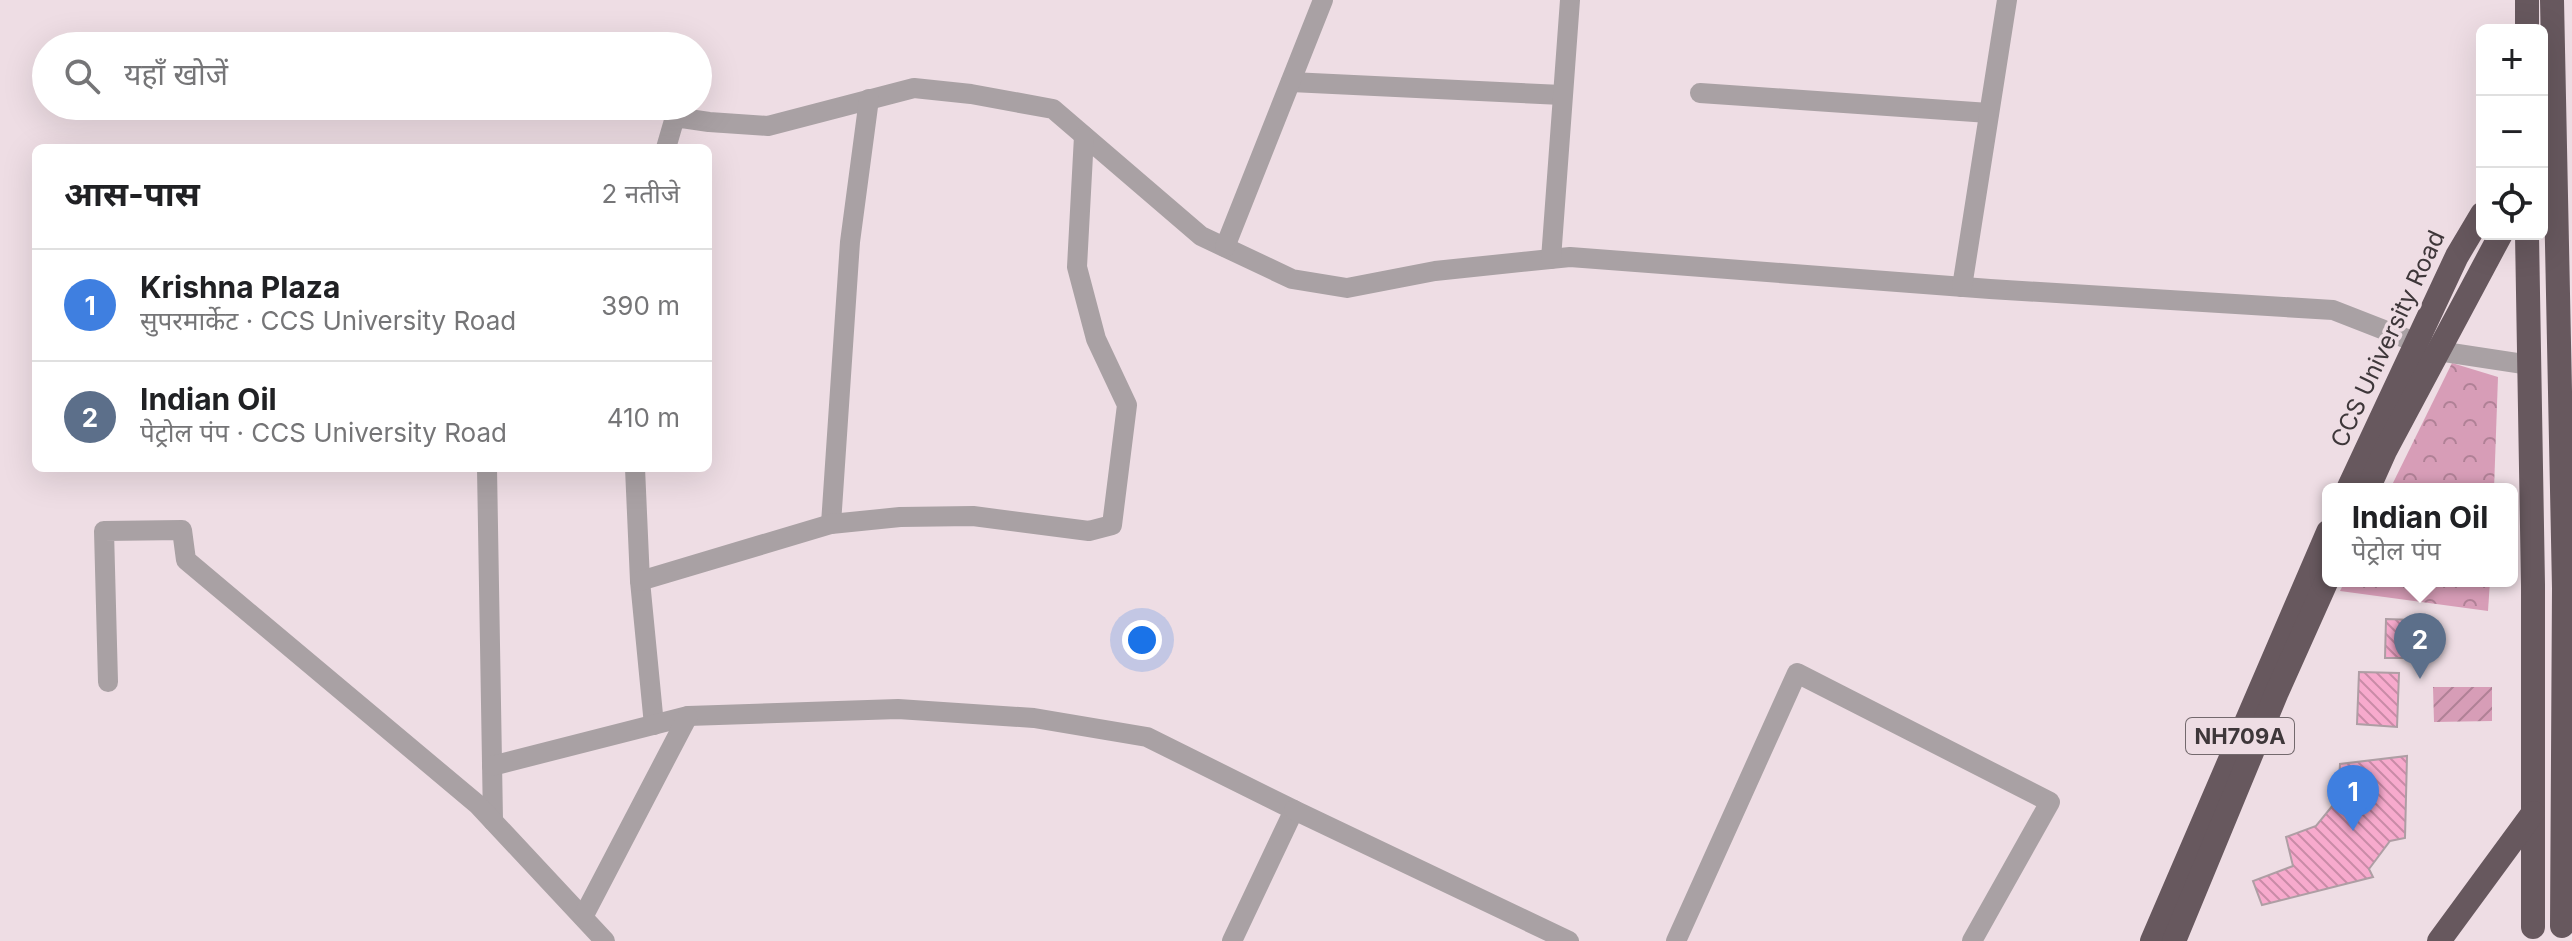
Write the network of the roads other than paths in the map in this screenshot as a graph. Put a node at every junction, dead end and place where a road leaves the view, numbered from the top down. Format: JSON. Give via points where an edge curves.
{"nodes":[{"id":1,"x":1323,"y":0,"type":"edge"},
{"id":2,"x":1570,"y":0,"type":"edge"},
{"id":3,"x":2007,"y":0,"type":"edge"},
{"id":4,"x":2527,"y":0,"type":"edge"},
{"id":5,"x":2552,"y":0,"type":"edge"},
{"id":6,"x":2527,"y":24,"type":"edge"},
{"id":7,"x":2562,"y":36,"type":"edge"},
{"id":8,"x":1291,"y":82,"type":"junction"},
{"id":9,"x":1700,"y":93,"type":"dead end"},
{"id":10,"x":1562,"y":95,"type":"junction"},
{"id":11,"x":869,"y":99,"type":"junction"},
{"id":12,"x":1989,"y":113,"type":"junction"},
{"id":13,"x":674,"y":120,"type":"edge"},
{"id":14,"x":695,"y":120,"type":"edge"},
{"id":15,"x":1084,"y":136,"type":"junction"},
{"id":16,"x":2548,"y":137,"type":"edge"},
{"id":17,"x":667,"y":144,"type":"edge"},
{"id":18,"x":2548,"y":172,"type":"edge"},
{"id":19,"x":2476,"y":224,"type":"edge"},
{"id":20,"x":2497,"y":240,"type":"edge"},
{"id":21,"x":2527,"y":240,"type":"edge"},
{"id":22,"x":1225,"y":247,"type":"junction"},
{"id":23,"x":1551,"y":259,"type":"junction"},
{"id":24,"x":1962,"y":287,"type":"junction"},
{"id":25,"x":2427,"y":346,"type":"junction"},
{"id":26,"x":2530,"y":365,"type":"junction"},
{"id":27,"x":487,"y":472,"type":"edge"},
{"id":28,"x":635,"y":472,"type":"edge"},
{"id":29,"x":2351,"y":483,"type":"edge"},
{"id":30,"x":2370,"y":483,"type":"edge"},
{"id":31,"x":831,"y":524,"type":"junction"},
{"id":32,"x":2322,"y":548,"type":"edge"},
{"id":33,"x":640,"y":581,"type":"junction"},
{"id":34,"x":2323,"y":587,"type":"edge"},
{"id":35,"x":2568,"y":587,"type":"edge"},
{"id":36,"x":108,"y":682,"type":"dead end"},
{"id":37,"x":2269,"y":688,"type":"junction"},
{"id":38,"x":688,"y":716,"type":"junction"},
{"id":39,"x":654,"y":725,"type":"junction"},
{"id":40,"x":492,"y":766,"type":"junction"},
{"id":41,"x":1294,"y":810,"type":"junction"},
{"id":42,"x":2533,"y":813,"type":"junction"},
{"id":43,"x":493,"y":821,"type":"junction"},
{"id":44,"x":2567,"y":856,"type":"edge"},
{"id":45,"x":583,"y":917,"type":"junction"},
{"id":46,"x":2567,"y":930,"type":"edge"},
{"id":47,"x":2527,"y":934,"type":"edge"},
{"id":48,"x":605,"y":941,"type":"edge"},
{"id":49,"x":1232,"y":941,"type":"edge"},
{"id":50,"x":1569,"y":941,"type":"edge"},
{"id":51,"x":1676,"y":941,"type":"edge"},
{"id":52,"x":1972,"y":941,"type":"edge"},
{"id":53,"x":2152,"y":941,"type":"edge"},
{"id":54,"x":2174,"y":941,"type":"edge"},
{"id":55,"x":2439,"y":941,"type":"edge"}],
"edges":[{"from":1,"to":8,"type":"street"},
{"from":2,"to":10,"type":"street"},
{"from":3,"to":12,"type":"street"},
{"from":4,"to":6,"type":"highway"},
{"from":5,"to":7,"type":"highway"},
{"from":7,"to":16,"type":"highway"},
{"from":8,"to":10,"type":"street"},
{"from":8,"to":22,"type":"street"},
{"from":9,"to":12,"type":"street"},
{"from":10,"to":23,"type":"street"},
{"from":11,"to":14,"type":"street","via":[[768,126]]},
{"from":11,"to":15,"type":"street","via":[[914,88],[971,94],[1053,109]]},
{"from":11,"to":31,"type":"street","via":[[850,242]]},
{"from":12,"to":24,"type":"street"},
{"from":13,"to":17,"type":"street"},
{"from":15,"to":22,"type":"street","via":[[1201,236]]},
{"from":15,"to":31,"type":"street","via":[[1077,267],[1096,339],[1127,405],[1112,525],[1089,531],[973,516]]},
{"from":18,"to":35,"type":"highway"},
{"from":19,"to":25,"type":"highway","name":"CCS University Road","via":[[2457,256]]},
{"from":20,"to":25,"type":"highway","name":"CCS University Road"},
{"from":21,"to":26,"type":"highway"},
{"from":22,"to":23,"type":"street","via":[[1292,279],[1347,288],[1435,271]]},
{"from":23,"to":24,"type":"street"},
{"from":24,"to":25,"type":"street","via":[[2333,310]]},
{"from":25,"to":26,"type":"street"},
{"from":25,"to":29,"type":"highway","name":"CCS University Road"},
{"from":25,"to":30,"type":"highway","name":"CCS University Road"},
{"from":26,"to":42,"type":"highway"},
{"from":27,"to":40,"type":"street"},
{"from":28,"to":33,"type":"street"},
{"from":31,"to":33,"type":"street"},
{"from":32,"to":37,"type":"highway","number":"NH709A"},
{"from":33,"to":39,"type":"street"},
{"from":34,"to":37,"type":"highway","number":"NH709A"},
{"from":35,"to":44,"type":"highway"},
{"from":36,"to":43,"type":"street","via":[[104,531],[182,530],[186,560]]},
{"from":37,"to":53,"type":"highway","number":"NH709A"},
{"from":37,"to":54,"type":"highway","number":"NH709A"},
{"from":38,"to":39,"type":"street"},
{"from":38,"to":41,"type":"street","via":[[898,709],[1034,718],[1147,737]]},
{"from":38,"to":45,"type":"street"},
{"from":39,"to":40,"type":"street"},
{"from":40,"to":43,"type":"street"},
{"from":41,"to":49,"type":"street"},
{"from":41,"to":50,"type":"street"},
{"from":42,"to":47,"type":"highway"},
{"from":42,"to":55,"type":"highway"},
{"from":43,"to":45,"type":"street"},
{"from":44,"to":46,"type":"highway"},
{"from":45,"to":48,"type":"street"},
{"from":46,"to":47,"type":"highway","via":[[2552,923]]},
{"from":51,"to":52,"type":"street","via":[[1797,673],[2050,802]]}]}
